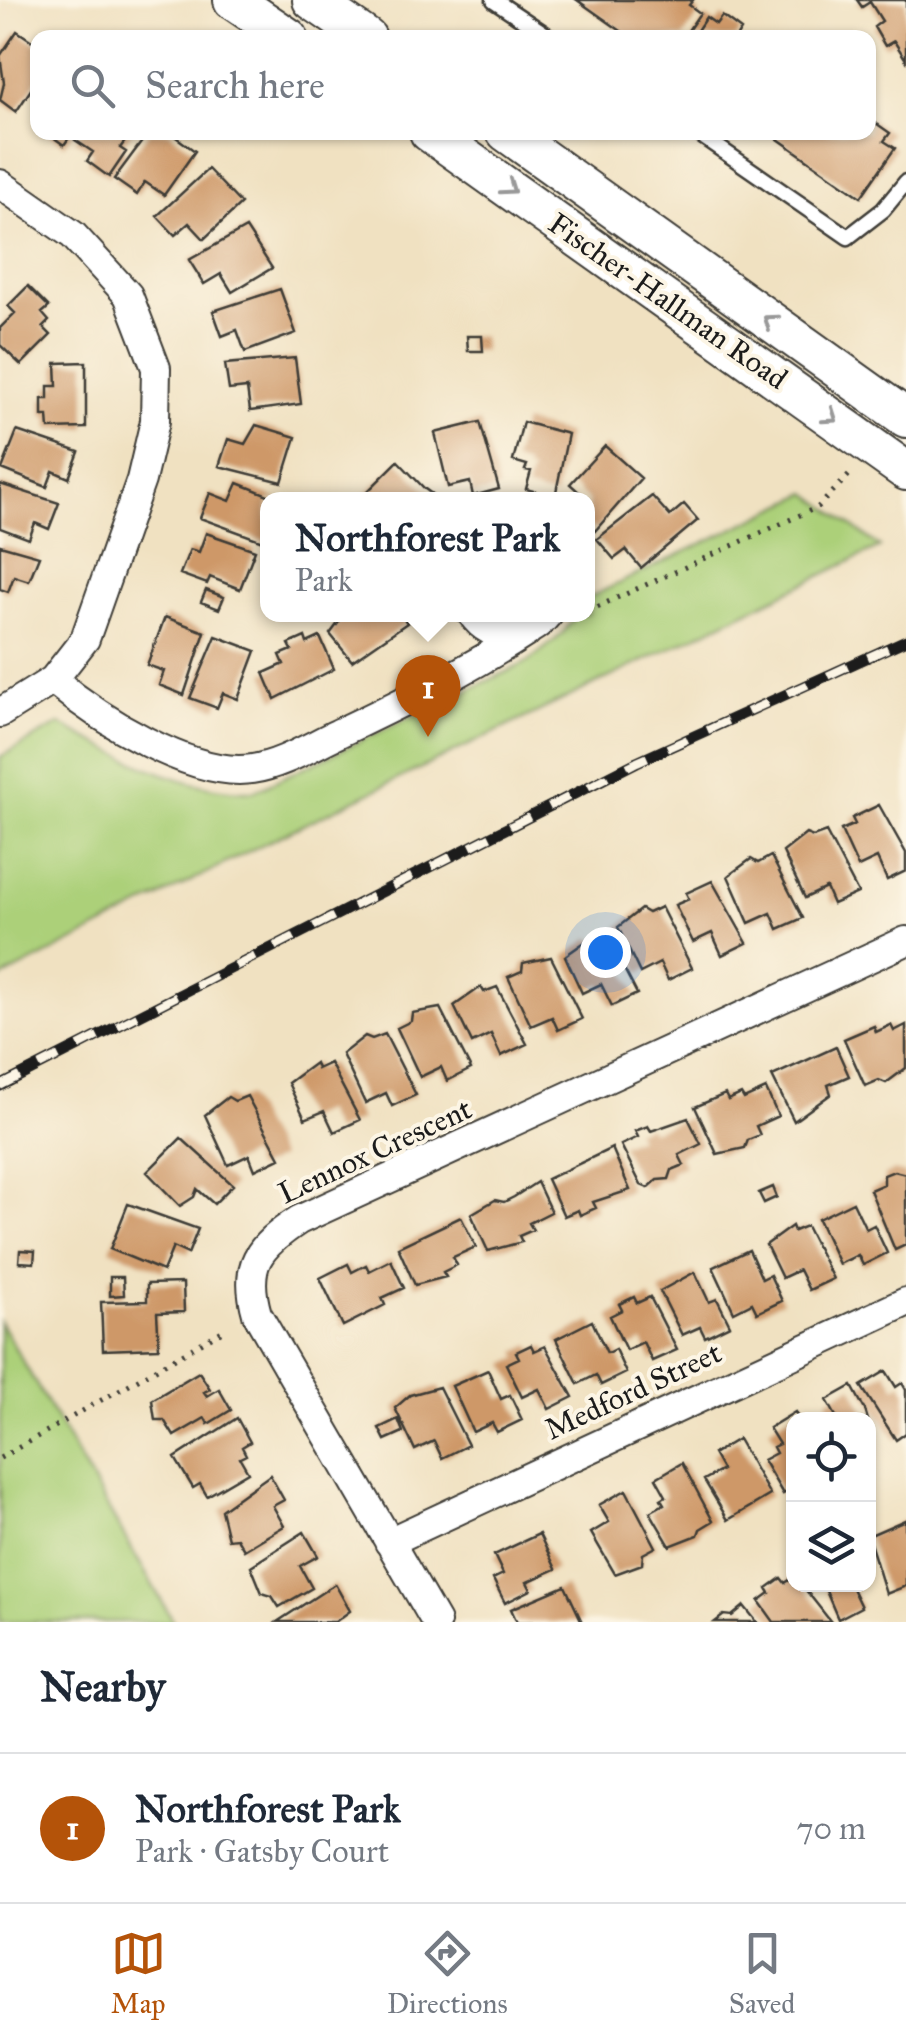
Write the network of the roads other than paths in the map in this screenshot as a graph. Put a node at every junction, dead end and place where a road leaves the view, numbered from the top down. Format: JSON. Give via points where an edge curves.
{"nodes":[{"id":1,"x":234,"y":0,"type":"edge"},
{"id":2,"x":312,"y":0,"type":"edge"},
{"id":3,"x":494,"y":0,"type":"edge"},
{"id":4,"x":277,"y":30,"type":"edge"},
{"id":5,"x":355,"y":30,"type":"edge"},
{"id":6,"x":539,"y":30,"type":"edge"},
{"id":7,"x":440,"y":140,"type":"edge"},
{"id":8,"x":517,"y":140,"type":"edge"},
{"id":9,"x":708,"y":140,"type":"edge"},
{"id":10,"x":906,"y":182,"type":"edge"},
{"id":11,"x":0,"y":184,"type":"edge"},
{"id":12,"x":906,"y":418,"type":"edge"},
{"id":13,"x":906,"y":470,"type":"edge"},
{"id":14,"x":480,"y":622,"type":"edge"},
{"id":15,"x":538,"y":623,"type":"edge"},
{"id":16,"x":53,"y":680,"type":"junction"},
{"id":17,"x":0,"y":713,"type":"edge"},
{"id":18,"x":906,"y":941,"type":"edge"},
{"id":19,"x":906,"y":1302,"type":"edge"},
{"id":20,"x":388,"y":1542,"type":"junction"},
{"id":21,"x":436,"y":1622,"type":"edge"}],
"edges":[{"from":1,"to":4,"type":"main road"},
{"from":2,"to":5,"type":"main road"},
{"from":3,"to":6,"type":"lane"},
{"from":7,"to":13,"type":"main road","name":"Fischer-Hallman Road","one_way":true},
{"from":12,"to":8,"type":"main road","name":"Fischer-Hallman Road","one_way":true},
{"from":9,"to":10,"type":"lane","via":[[848,237]]},
{"from":11,"to":16,"type":"street","via":[[72,236],[128,295],[156,368],[154,421],[141,480],[85,638]]},
{"from":14,"to":15,"type":"street","via":[[504,636]]},
{"from":15,"to":16,"type":"street","via":[[467,672],[252,769],[223,768],[143,741],[93,714]]},
{"from":16,"to":17,"type":"street"},
{"from":18,"to":20,"type":"street","name":"Lennox Crescent","via":[[298,1220],[268,1240],[254,1263],[250,1290],[258,1314]]},
{"from":19,"to":20,"type":"street","name":"Medford Street"},
{"from":20,"to":21,"type":"street","name":"Lennox Crescent"}]}
